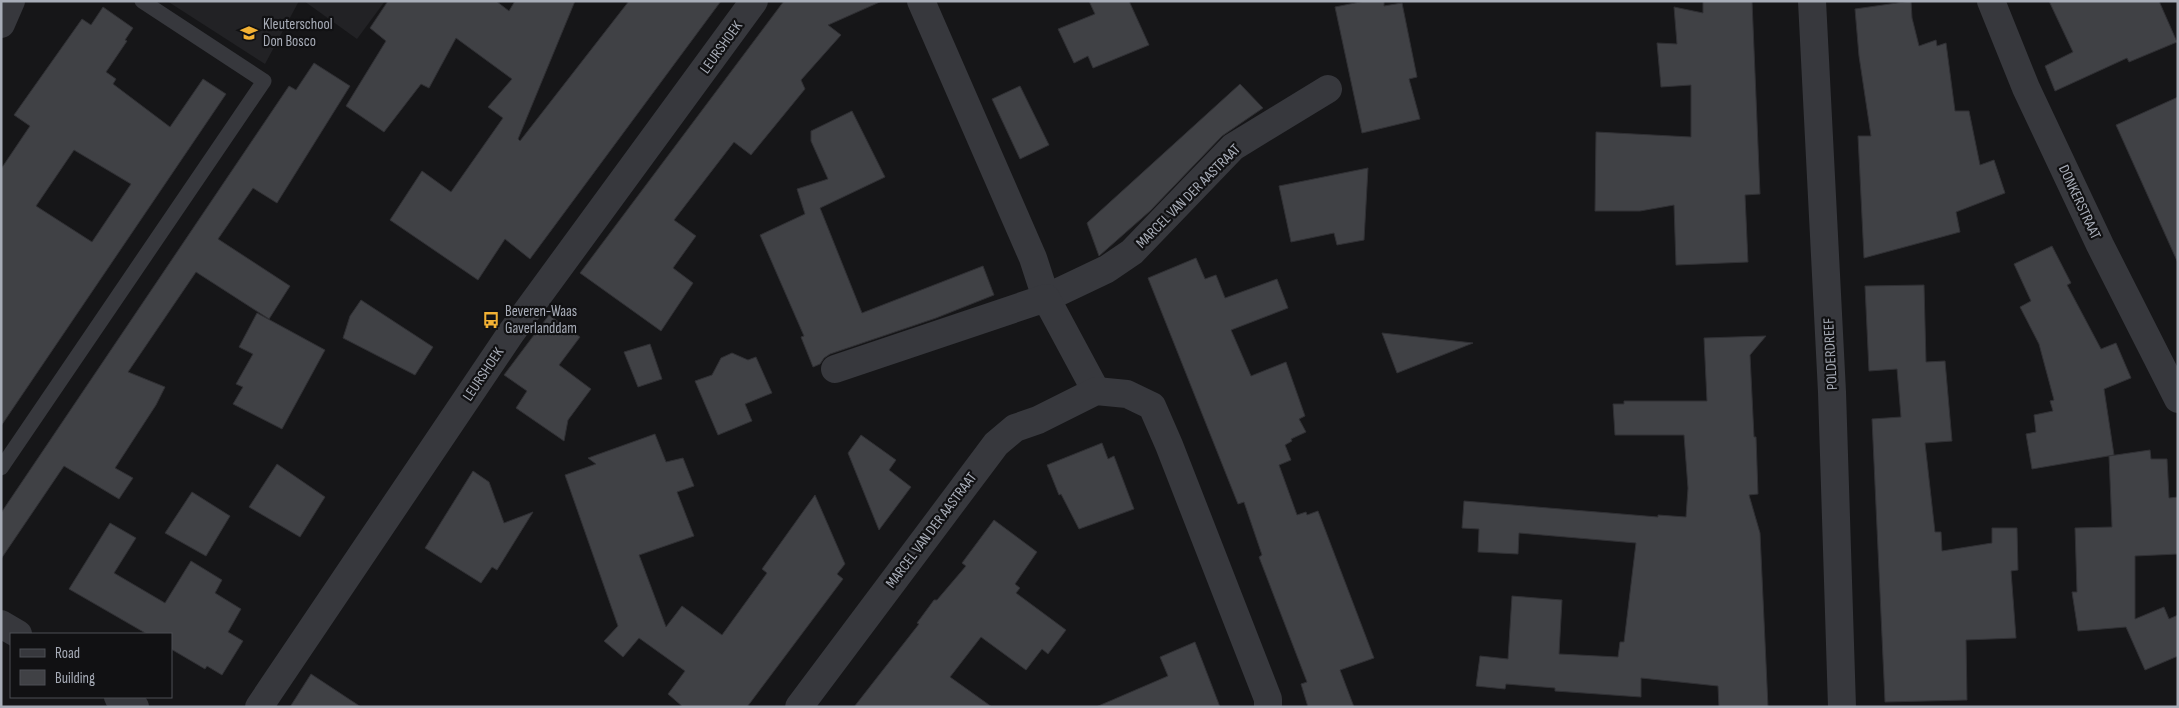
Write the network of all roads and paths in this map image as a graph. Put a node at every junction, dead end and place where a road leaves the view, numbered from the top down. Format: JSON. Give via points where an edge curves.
{"nodes":[{"id":1,"x":11,"y":1,"type":"edge"},
{"id":2,"x":142,"y":1,"type":"edge"},
{"id":3,"x":754,"y":1,"type":"edge"},
{"id":4,"x":921,"y":1,"type":"edge"},
{"id":5,"x":1812,"y":1,"type":"edge"},
{"id":6,"x":1992,"y":1,"type":"edge"},
{"id":7,"x":1,"y":24,"type":"edge"},
{"id":8,"x":1328,"y":89,"type":"dead end"},
{"id":9,"x":1046,"y":298,"type":"junction"},
{"id":10,"x":835,"y":369,"type":"dead end"},
{"id":11,"x":1096,"y":391,"type":"junction"},
{"id":12,"x":2178,"y":398,"type":"edge"},
{"id":13,"x":1,"y":468,"type":"edge"},
{"id":14,"x":1,"y":624,"type":"edge"},
{"id":15,"x":16,"y":633,"type":"edge"},
{"id":16,"x":120,"y":698,"type":"edge"},
{"id":17,"x":134,"y":707,"type":"edge"},
{"id":18,"x":259,"y":707,"type":"edge"},
{"id":19,"x":799,"y":707,"type":"edge"},
{"id":20,"x":1268,"y":707,"type":"edge"},
{"id":21,"x":1842,"y":707,"type":"edge"}],
"edges":[{"from":1,"to":7,"type":"street"},
{"from":2,"to":13,"type":"lane","via":[[264,82]]},
{"from":3,"to":18,"type":"street","name":"LEURSHOEK","via":[[511,333]]},
{"from":4,"to":9,"type":"street","via":[[1033,258]]},
{"from":5,"to":21,"type":"street","name":"POLDERDREEF","via":[[1832,392]]},
{"from":6,"to":12,"type":"street","name":"DONKERSTRAAT","via":[[2026,88],[2100,245]]},
{"from":8,"to":9,"type":"street","name":"MARCEL VAN DER AASTRAAT","via":[[1232,147],[1132,252],[1107,270]]},
{"from":9,"to":10,"type":"street","name":"MARCEL VAN DER AASTRAAT"},
{"from":9,"to":11,"type":"street"},
{"from":11,"to":19,"type":"street","name":"MARCEL VAN DER AASTRAAT","via":[[1015,428],[996,444]]},
{"from":11,"to":20,"type":"street","via":[[1127,394],[1152,406],[1268,699]]},
{"from":14,"to":15,"type":"street"},
{"from":16,"to":17,"type":"street"}]}
